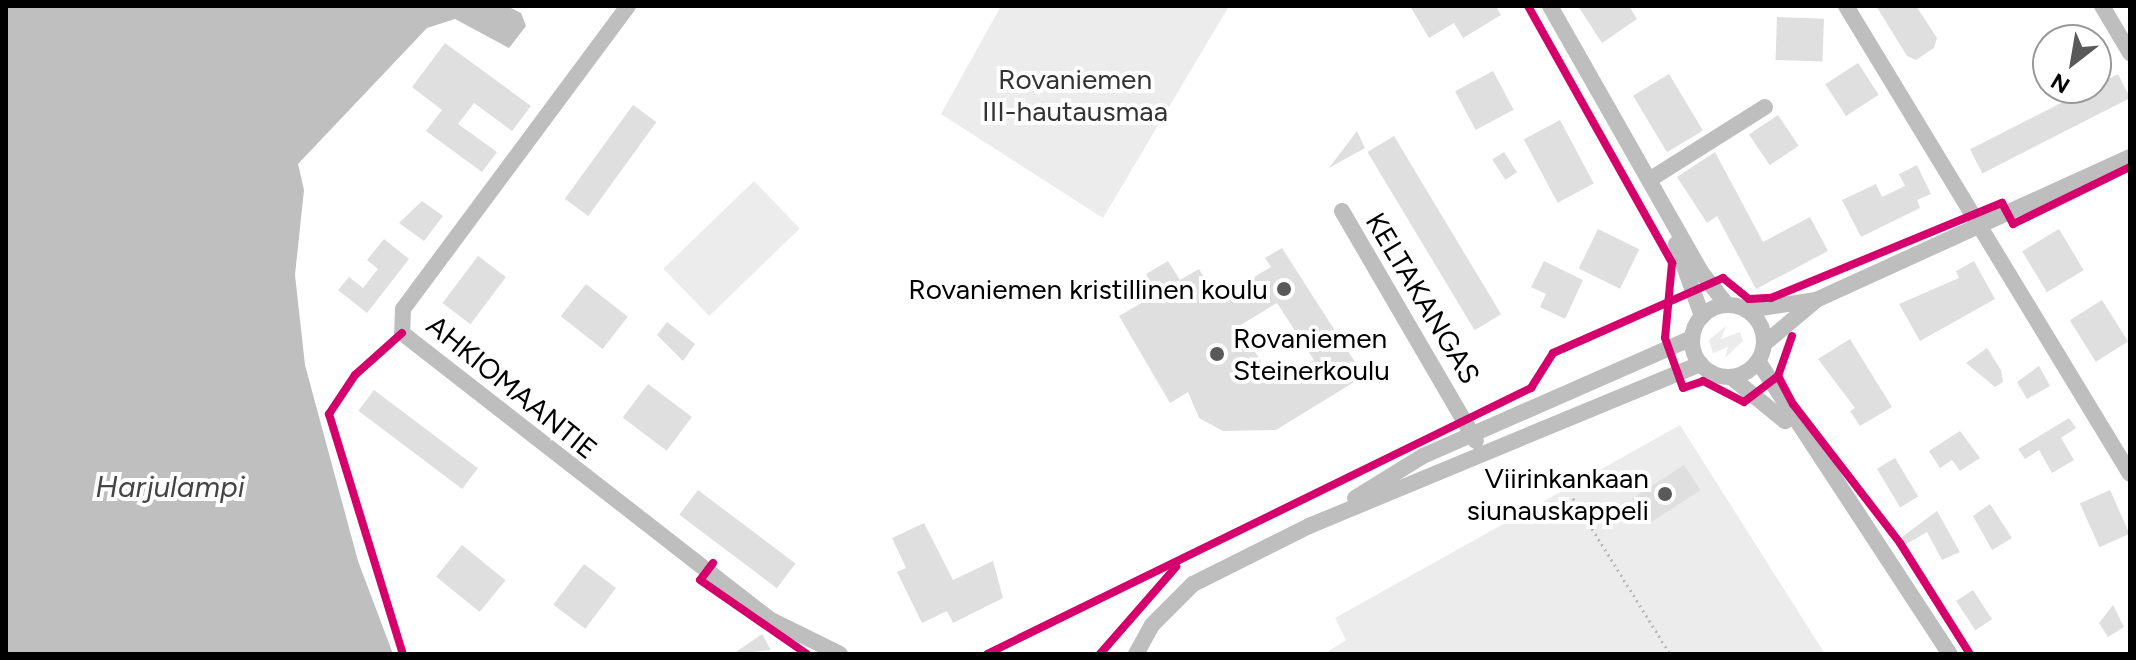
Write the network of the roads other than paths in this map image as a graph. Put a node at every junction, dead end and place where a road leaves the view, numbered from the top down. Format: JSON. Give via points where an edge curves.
{"nodes":[{"id":1,"x":628,"y":6,"type":"edge"},
{"id":2,"x":1550,"y":6,"type":"edge"},
{"id":3,"x":1846,"y":6,"type":"edge"},
{"id":4,"x":2102,"y":6,"type":"edge"},
{"id":5,"x":2130,"y":53,"type":"edge"},
{"id":6,"x":1765,"y":107,"type":"dead end"},
{"id":7,"x":2130,"y":157,"type":"edge"},
{"id":8,"x":1649,"y":180,"type":"junction"},
{"id":9,"x":1342,"y":211,"type":"dead end"},
{"id":10,"x":1978,"y":230,"type":"junction"},
{"id":11,"x":1816,"y":300,"type":"junction"},
{"id":12,"x":1727,"y":305,"type":"junction"},
{"id":13,"x":1747,"y":310,"type":"junction"},
{"id":14,"x":1702,"y":316,"type":"junction"},
{"id":15,"x":1692,"y":338,"type":"junction"},
{"id":16,"x":1764,"y":344,"type":"junction"},
{"id":17,"x":1758,"y":361,"type":"junction"},
{"id":18,"x":1701,"y":364,"type":"junction"},
{"id":19,"x":1731,"y":377,"type":"junction"},
{"id":20,"x":1472,"y":433,"type":"junction"},
{"id":21,"x":1810,"y":449,"type":"junction"},
{"id":22,"x":1482,"y":454,"type":"junction"},
{"id":23,"x":2130,"y":474,"type":"edge"},
{"id":24,"x":1309,"y":526,"type":"junction"},
{"id":25,"x":840,"y":654,"type":"edge"},
{"id":26,"x":1136,"y":654,"type":"edge"},
{"id":27,"x":1950,"y":654,"type":"edge"}],
"edges":[{"from":1,"to":25,"type":"street","name":"AHKIOMAANTIE","via":[[403,309],[402,333],[769,619]]},
{"from":2,"to":8,"type":"street"},
{"from":3,"to":10,"type":"street"},
{"from":4,"to":5,"type":"street"},
{"from":6,"to":8,"type":"street"},
{"from":7,"to":10,"type":"street"},
{"from":8,"to":12,"type":"street"},
{"from":8,"to":14,"type":"street"},
{"from":9,"to":20,"type":"street","name":"KELTAKANGAS"},
{"from":10,"to":11,"type":"street"},
{"from":10,"to":23,"type":"street"},
{"from":11,"to":13,"type":"street"},
{"from":11,"to":16,"type":"street"},
{"from":12,"to":13,"type":"street"},
{"from":12,"to":14,"type":"street"},
{"from":13,"to":16,"type":"street"},
{"from":14,"to":15,"type":"street"},
{"from":15,"to":18,"type":"street"},
{"from":15,"to":20,"type":"street"},
{"from":16,"to":17,"type":"street"},
{"from":17,"to":19,"type":"street"},
{"from":17,"to":21,"type":"street"},
{"from":18,"to":19,"type":"street"},
{"from":18,"to":22,"type":"street"},
{"from":19,"to":21,"type":"street"},
{"from":20,"to":22,"type":"street","name":"KELTAKANGAS"},
{"from":20,"to":24,"type":"street"},
{"from":21,"to":27,"type":"street"},
{"from":22,"to":24,"type":"street"},
{"from":24,"to":26,"type":"street","via":[[1193,584],[1152,625]]}]}
